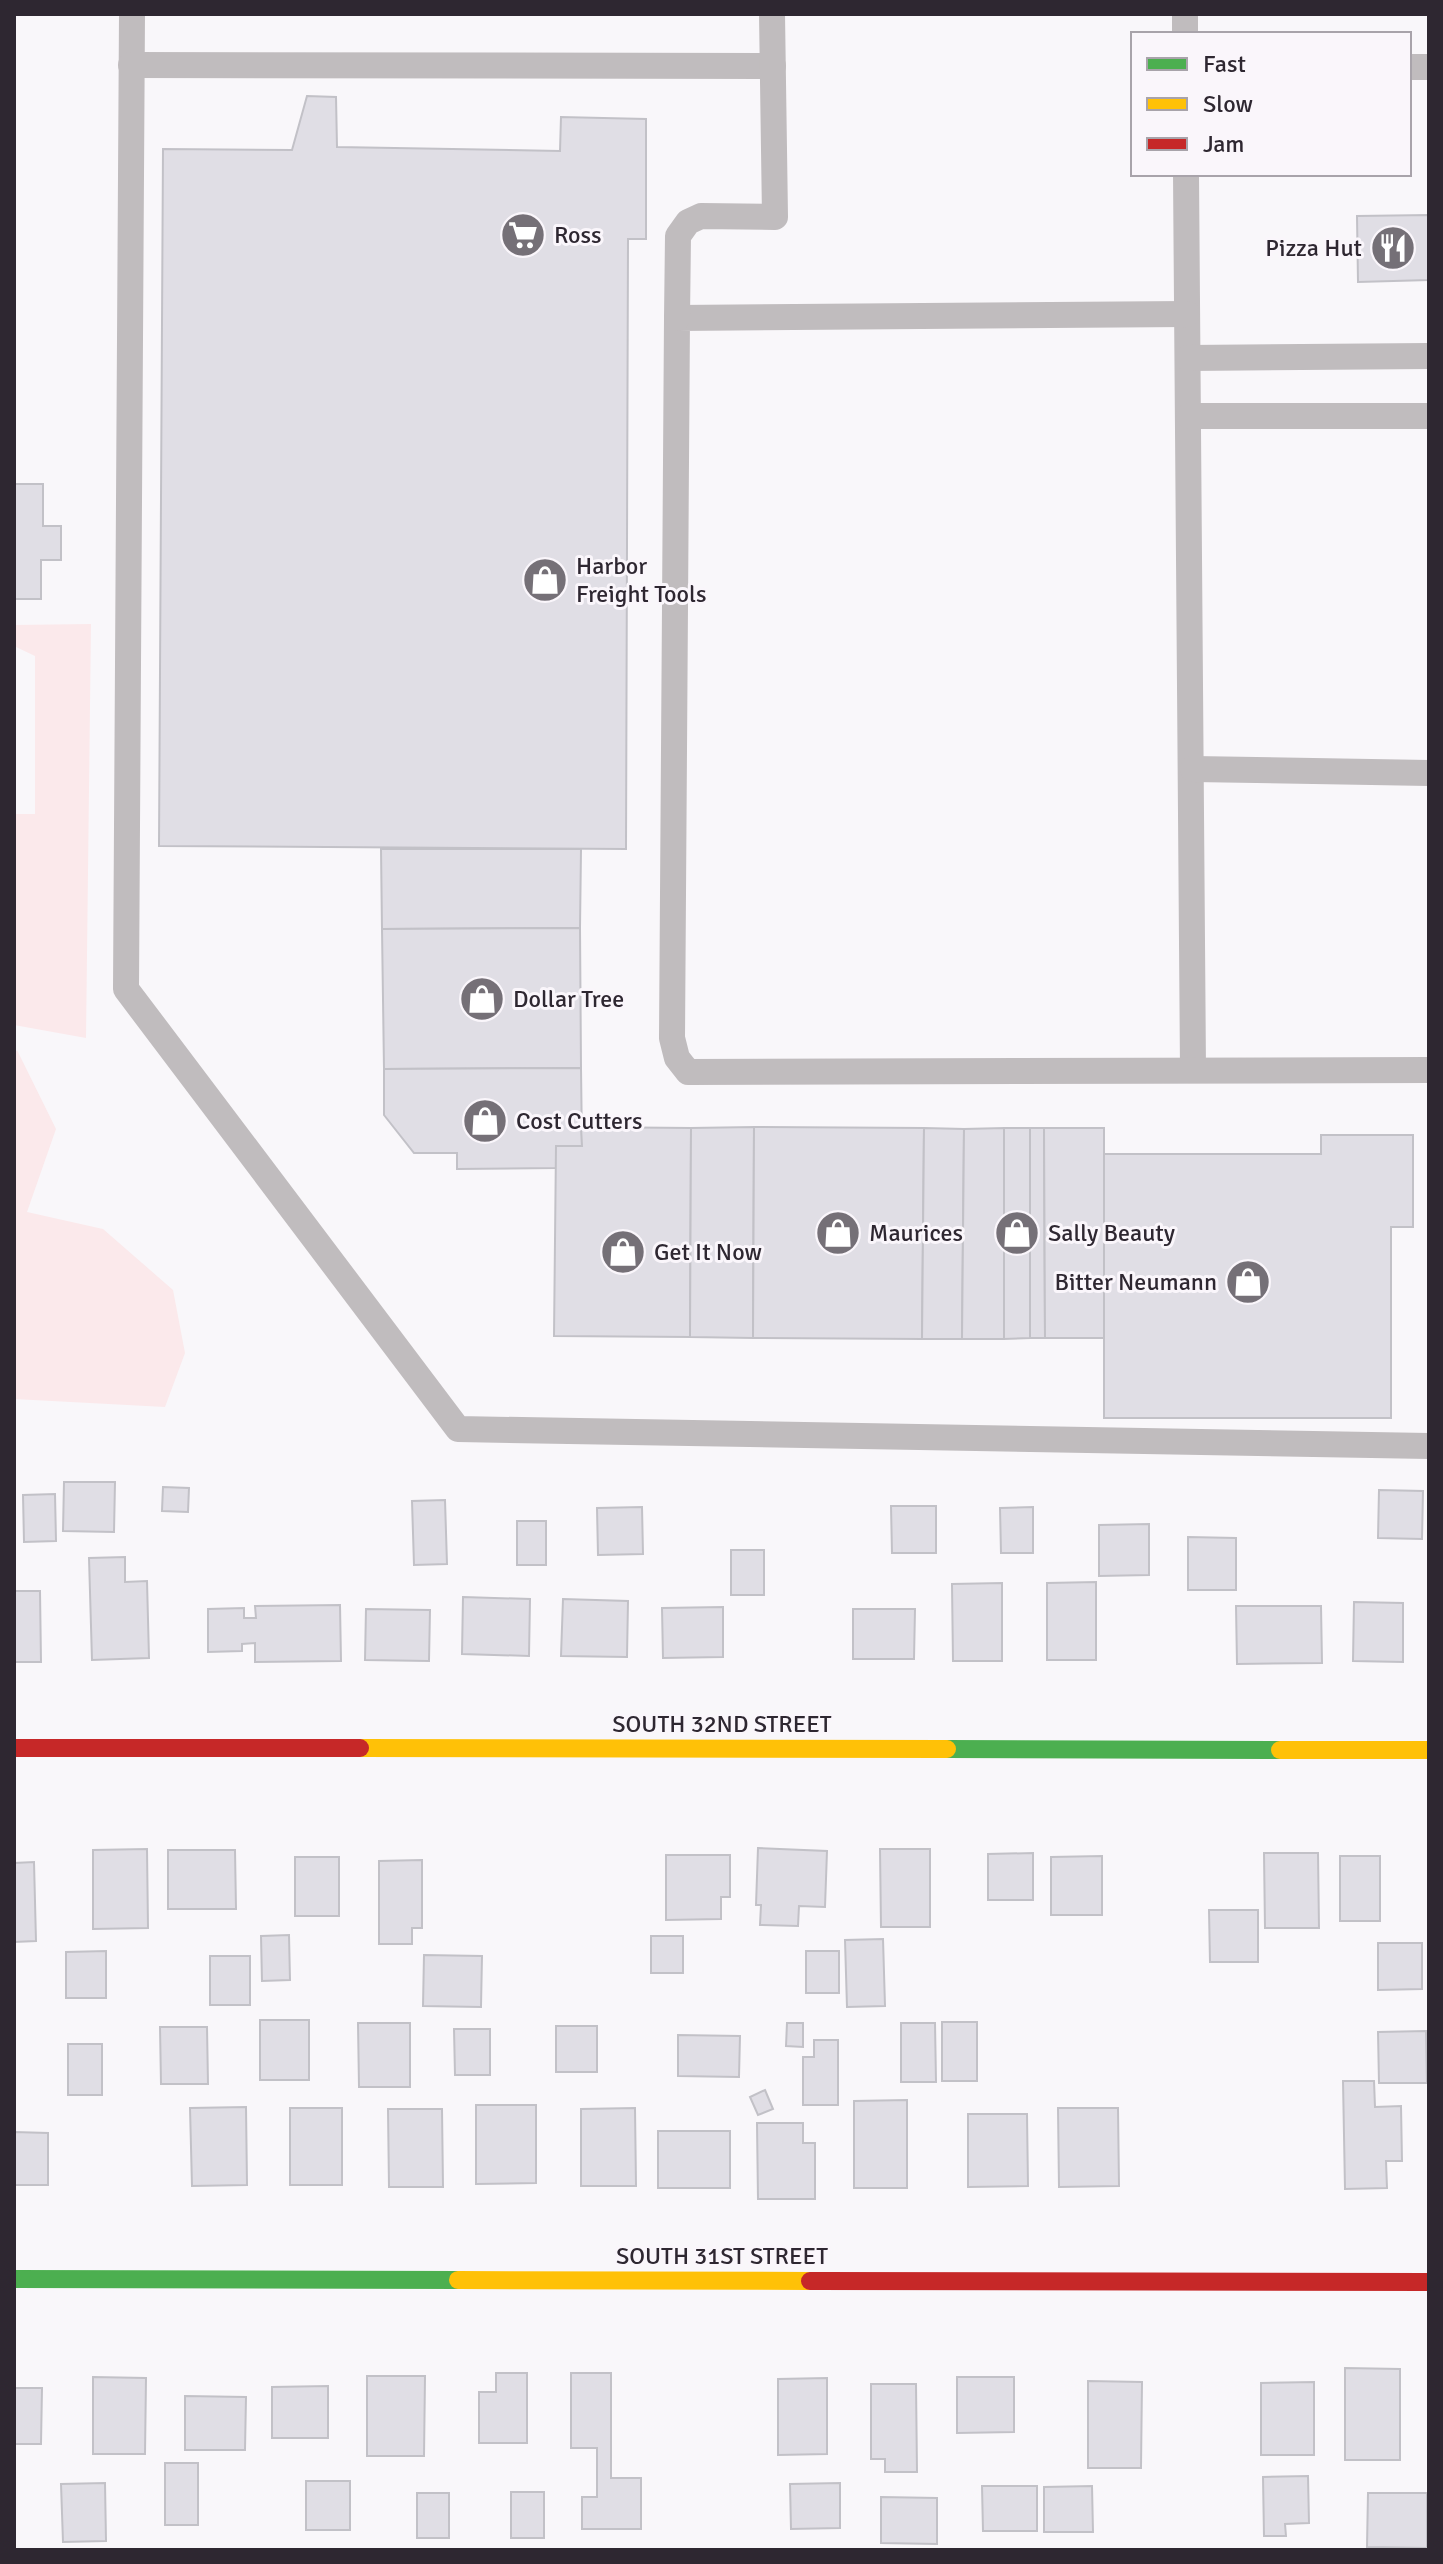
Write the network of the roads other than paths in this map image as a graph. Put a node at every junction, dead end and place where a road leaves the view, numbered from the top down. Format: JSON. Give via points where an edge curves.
{"nodes":[{"id":1,"x":132,"y":14,"type":"edge"},
{"id":2,"x":772,"y":14,"type":"edge"},
{"id":3,"x":131,"y":65,"type":"junction"},
{"id":4,"x":773,"y":66,"type":"junction"},
{"id":5,"x":1186,"y":176,"type":"edge"},
{"id":6,"x":1187,"y":314,"type":"junction"},
{"id":7,"x":677,"y":318,"type":"junction"},
{"id":8,"x":1429,"y":356,"type":"edge"},
{"id":9,"x":1188,"y":358,"type":"junction"},
{"id":10,"x":1189,"y":416,"type":"junction"},
{"id":11,"x":1429,"y":416,"type":"edge"},
{"id":12,"x":1193,"y":769,"type":"junction"},
{"id":13,"x":1429,"y":773,"type":"edge"},
{"id":14,"x":1193,"y":1070,"type":"junction"},
{"id":15,"x":1429,"y":1070,"type":"edge"},
{"id":16,"x":1429,"y":1446,"type":"edge"},
{"id":17,"x":14,"y":1748,"type":"edge"},
{"id":18,"x":1429,"y":1750,"type":"edge"},
{"id":19,"x":14,"y":2279,"type":"edge"},
{"id":20,"x":1429,"y":2282,"type":"edge"}],
"edges":[{"from":1,"to":3,"type":"lane"},
{"from":2,"to":4,"type":"lane"},
{"from":3,"to":4,"type":"lane"},
{"from":3,"to":16,"type":"lane","via":[[126,989],[458,1429]]},
{"from":4,"to":7,"type":"lane","via":[[775,217],[701,216],[688,222],[678,236]]},
{"from":5,"to":6,"type":"lane"},
{"from":6,"to":7,"type":"lane"},
{"from":6,"to":9,"type":"lane"},
{"from":7,"to":14,"type":"lane","via":[[672,1038],[677,1058],[688,1072]]},
{"from":8,"to":9,"type":"lane"},
{"from":9,"to":10,"type":"lane"},
{"from":10,"to":11,"type":"lane"},
{"from":10,"to":12,"type":"lane"},
{"from":12,"to":13,"type":"lane"},
{"from":12,"to":14,"type":"lane"},
{"from":14,"to":15,"type":"lane"},
{"from":17,"to":18,"type":"street","name":"SOUTH 32ND STREET"},
{"from":19,"to":20,"type":"street","name":"SOUTH 31ST STREET"}]}
